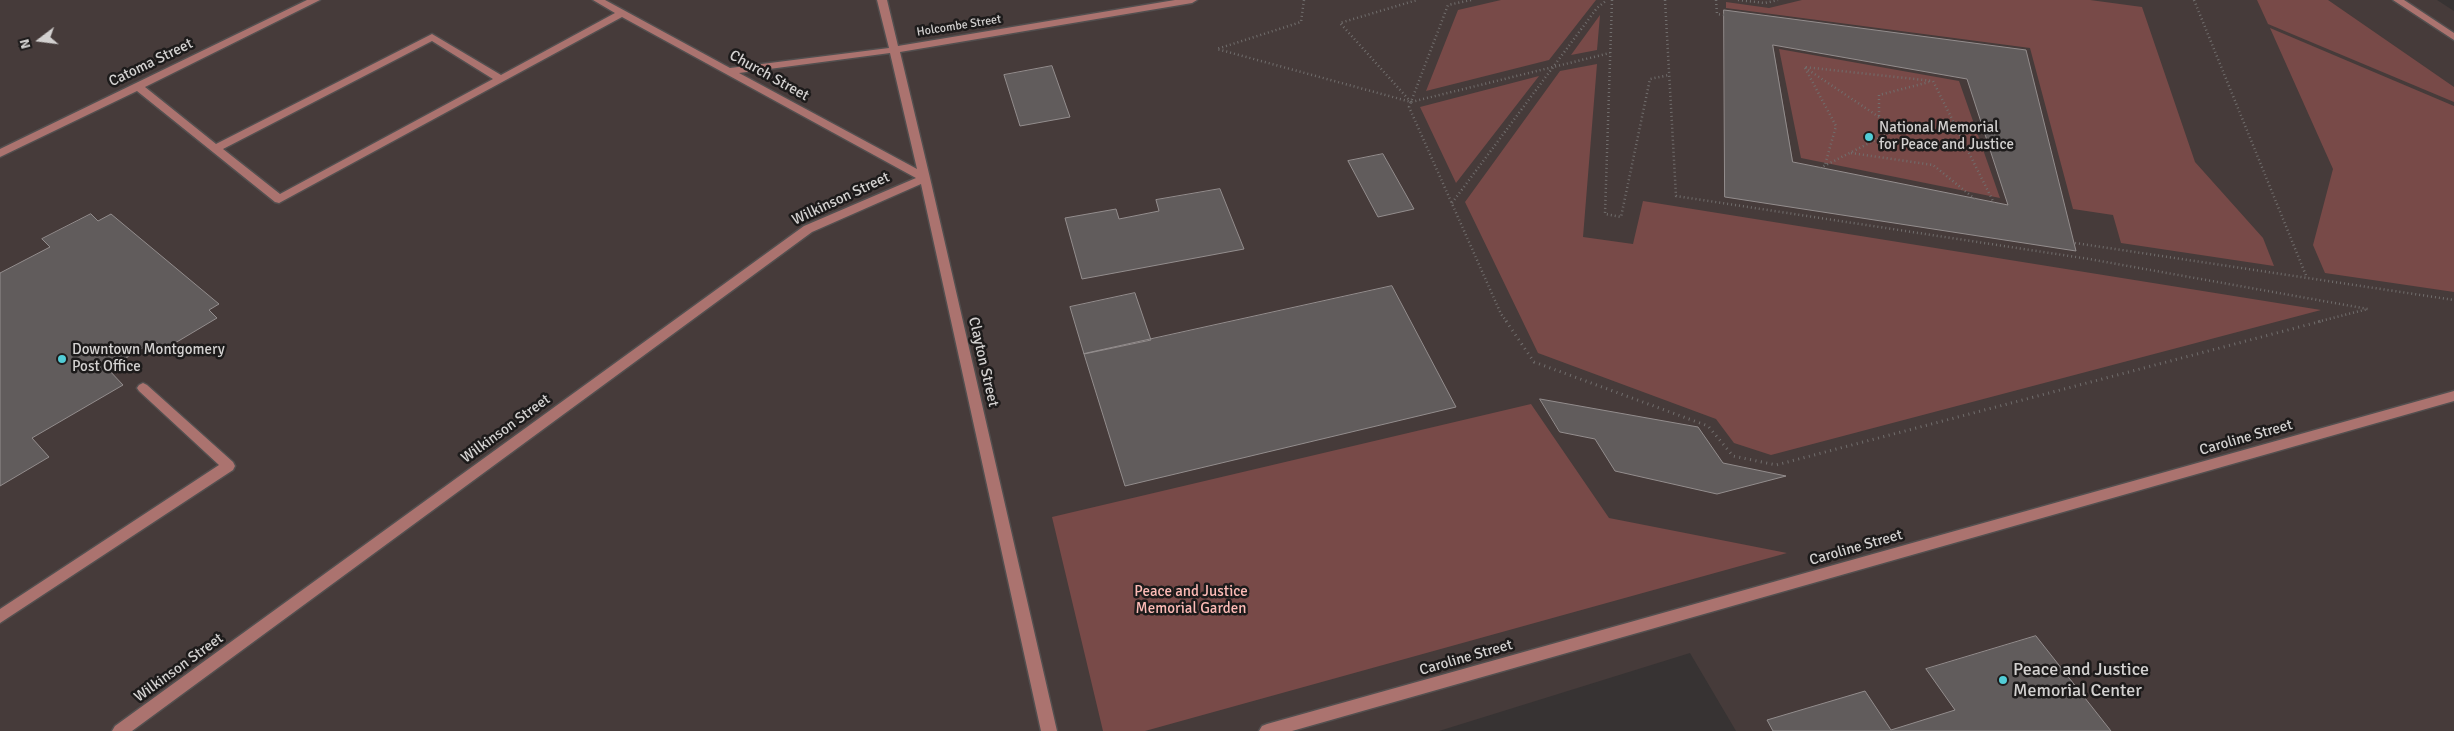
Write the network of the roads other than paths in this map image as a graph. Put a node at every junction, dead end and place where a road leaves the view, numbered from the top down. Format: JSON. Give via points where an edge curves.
{"nodes":[{"id":1,"x":315,"y":0,"type":"edge"},
{"id":2,"x":598,"y":0,"type":"edge"},
{"id":3,"x":882,"y":0,"type":"edge"},
{"id":4,"x":1192,"y":0,"type":"edge"},
{"id":5,"x":2398,"y":0,"type":"edge"},
{"id":6,"x":623,"y":13,"type":"junction"},
{"id":7,"x":2454,"y":37,"type":"edge"},
{"id":8,"x":893,"y":50,"type":"junction"},
{"id":9,"x":729,"y":72,"type":"junction"},
{"id":10,"x":500,"y":79,"type":"junction"},
{"id":11,"x":137,"y":86,"type":"junction"},
{"id":12,"x":216,"y":148,"type":"junction"},
{"id":13,"x":0,"y":153,"type":"edge"},
{"id":14,"x":925,"y":178,"type":"junction"},
{"id":15,"x":143,"y":388,"type":"dead end"},
{"id":16,"x":2454,"y":396,"type":"edge"},
{"id":17,"x":0,"y":617,"type":"edge"},
{"id":18,"x":120,"y":731,"type":"edge"},
{"id":19,"x":1049,"y":731,"type":"edge"},
{"id":20,"x":1267,"y":731,"type":"edge"}],
"edges":[{"from":1,"to":11,"type":"street","name":"Catoma Street"},
{"from":2,"to":6,"type":"street","name":"Church Street"},
{"from":3,"to":8,"type":"street","name":"Clayton Street"},
{"from":4,"to":8,"type":"street","name":"Holcombe Street"},
{"from":5,"to":7,"type":"street"},
{"from":6,"to":9,"type":"street","name":"Church Street"},
{"from":6,"to":10,"type":"street"},
{"from":8,"to":9,"type":"street","name":"Holcombe Street"},
{"from":8,"to":14,"type":"street","name":"Clayton Street"},
{"from":9,"to":14,"type":"street","name":"Church Street"},
{"from":10,"to":12,"type":"street","via":[[432,37]]},
{"from":10,"to":12,"type":"street","via":[[279,198]]},
{"from":11,"to":12,"type":"street"},
{"from":11,"to":13,"type":"street","name":"Catoma Street"},
{"from":14,"to":18,"type":"street","name":"Wilkinson Street","via":[[808,229]]},
{"from":14,"to":19,"type":"street","name":"Clayton Street"},
{"from":15,"to":17,"type":"street","via":[[228,466]]},
{"from":16,"to":20,"type":"street","name":"Caroline Street"}]}
